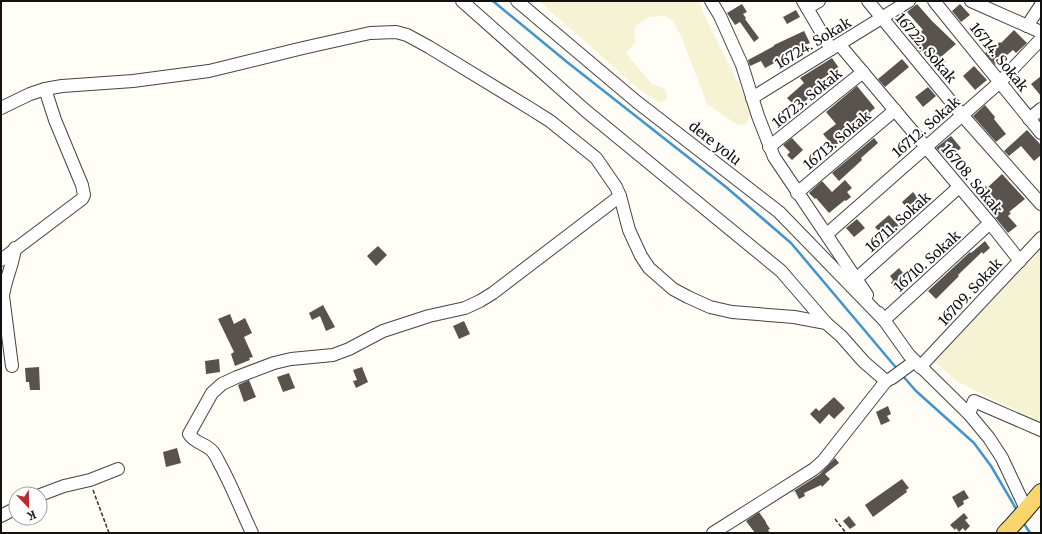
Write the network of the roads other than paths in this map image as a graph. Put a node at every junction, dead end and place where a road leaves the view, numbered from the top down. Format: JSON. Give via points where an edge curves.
{"nodes":[{"id":1,"x":462,"y":1,"type":"edge"},
{"id":2,"x":517,"y":1,"type":"edge"},
{"id":3,"x":711,"y":1,"type":"edge"},
{"id":4,"x":819,"y":1,"type":"edge"},
{"id":5,"x":868,"y":1,"type":"edge"},
{"id":6,"x":909,"y":1,"type":"edge"},
{"id":7,"x":934,"y":1,"type":"edge"},
{"id":8,"x":971,"y":1,"type":"edge"},
{"id":9,"x":805,"y":5,"type":"edge"},
{"id":10,"x":1041,"y":5,"type":"edge"},
{"id":11,"x":882,"y":19,"type":"junction"},
{"id":12,"x":1027,"y":26,"type":"junction"},
{"id":13,"x":1041,"y":32,"type":"edge"},
{"id":14,"x":1041,"y":39,"type":"edge"},
{"id":15,"x":835,"y":46,"type":"junction"},
{"id":16,"x":863,"y":72,"type":"junction"},
{"id":17,"x":1000,"y":82,"type":"junction"},
{"id":18,"x":45,"y":89,"type":"junction"},
{"id":19,"x":752,"y":98,"type":"junction"},
{"id":20,"x":1,"y":108,"type":"edge"},
{"id":21,"x":1041,"y":109,"type":"edge"},
{"id":22,"x":895,"y":110,"type":"junction"},
{"id":23,"x":962,"y":116,"type":"junction"},
{"id":24,"x":1029,"y":119,"type":"junction"},
{"id":25,"x":1041,"y":133,"type":"edge"},
{"id":26,"x":769,"y":147,"type":"junction"},
{"id":27,"x":926,"y":148,"type":"junction"},
{"id":28,"x":959,"y":187,"type":"junction"},
{"id":29,"x":797,"y":193,"type":"junction"},
{"id":30,"x":620,"y":196,"type":"junction"},
{"id":31,"x":1041,"y":204,"type":"edge"},
{"id":32,"x":990,"y":223,"type":"junction"},
{"id":33,"x":827,"y":234,"type":"junction"},
{"id":34,"x":1041,"y":238,"type":"edge"},
{"id":35,"x":15,"y":248,"type":"junction"},
{"id":36,"x":1,"y":260,"type":"edge"},
{"id":37,"x":1020,"y":261,"type":"junction"},
{"id":38,"x":856,"y":279,"type":"junction"},
{"id":39,"x":884,"y":320,"type":"junction"},
{"id":40,"x":826,"y":323,"type":"junction"},
{"id":41,"x":918,"y":364,"type":"junction"},
{"id":42,"x":12,"y":366,"type":"dead end"},
{"id":43,"x":890,"y":379,"type":"junction"},
{"id":44,"x":969,"y":414,"type":"junction"},
{"id":45,"x":1041,"y":430,"type":"edge"},
{"id":46,"x":118,"y":469,"type":"dead end"},
{"id":47,"x":48,"y":492,"type":"edge"},
{"id":48,"x":1041,"y":492,"type":"edge"},
{"id":49,"x":1024,"y":512,"type":"junction"},
{"id":50,"x":252,"y":533,"type":"edge"},
{"id":51,"x":713,"y":533,"type":"edge"},
{"id":52,"x":1005,"y":533,"type":"edge"}],
"edges":[{"from":1,"to":40,"type":"street","via":[[586,111],[781,271]]},
{"from":2,"to":39,"type":"street","name":"dere yolu","via":[[637,102],[779,212]]},
{"from":3,"to":19,"type":"street","via":[[733,43]]},
{"from":4,"to":9,"type":"street"},
{"from":5,"to":11,"type":"street","name":"16722. Sokak"},
{"from":6,"to":11,"type":"street","name":"16724. Sokak"},
{"from":7,"to":17,"type":"street","name":"16714. Sokak"},
{"from":8,"to":12,"type":"street"},
{"from":9,"to":15,"type":"street","name":"16708. Sokak"},
{"from":10,"to":12,"type":"street"},
{"from":11,"to":15,"type":"street","name":"16724. Sokak"},
{"from":11,"to":23,"type":"street","name":"16722. Sokak"},
{"from":12,"to":13,"type":"street"},
{"from":14,"to":17,"type":"street","name":"16712. Sokak"},
{"from":15,"to":16,"type":"street","name":"16708. Sokak"},
{"from":15,"to":19,"type":"street","name":"16724. Sokak"},
{"from":16,"to":22,"type":"street","name":"16708. Sokak"},
{"from":16,"to":26,"type":"street","name":"16723. Sokak"},
{"from":17,"to":23,"type":"street","name":"16712. Sokak"},
{"from":17,"to":24,"type":"street","name":"16714. Sokak"},
{"from":18,"to":20,"type":"street"},
{"from":18,"to":30,"type":"street","via":[[186,74],[370,33],[396,32],[416,39],[550,121],[596,158],[611,178]]},
{"from":18,"to":35,"type":"street","via":[[54,120],[84,195]]},
{"from":19,"to":26,"type":"street"},
{"from":21,"to":24,"type":"street"},
{"from":22,"to":27,"type":"street","name":"16708. Sokak"},
{"from":22,"to":29,"type":"street","name":"16713. Sokak"},
{"from":23,"to":27,"type":"street","name":"16712. Sokak"},
{"from":23,"to":31,"type":"street","name":"16722. Sokak"},
{"from":24,"to":25,"type":"street","name":"16714. Sokak"},
{"from":26,"to":29,"type":"street"},
{"from":27,"to":28,"type":"street","name":"16708. Sokak"},
{"from":27,"to":33,"type":"street","name":"16712. Sokak"},
{"from":28,"to":32,"type":"street","name":"16708. Sokak"},
{"from":28,"to":38,"type":"street","name":"16711. Sokak"},
{"from":29,"to":33,"type":"street"},
{"from":30,"to":40,"type":"street","via":[[629,230],[641,256],[649,268],[673,289],[710,307],[732,312],[794,317]]},
{"from":30,"to":50,"type":"street","via":[[480,301],[465,308],[402,324],[333,355],[274,363],[222,384],[212,393],[189,434],[192,439],[206,444],[213,452]]},
{"from":32,"to":37,"type":"street","name":"16708. Sokak"},
{"from":32,"to":39,"type":"street","name":"16710. Sokak"},
{"from":33,"to":38,"type":"street"},
{"from":34,"to":37,"type":"street","name":"16709. Sokak"},
{"from":35,"to":36,"type":"street"},
{"from":35,"to":42,"type":"street","via":[[3,296]]},
{"from":37,"to":41,"type":"street","name":"16709. Sokak"},
{"from":38,"to":39,"type":"street"},
{"from":39,"to":41,"type":"street"},
{"from":40,"to":43,"type":"street","via":[[864,362]]},
{"from":41,"to":43,"type":"street","name":"16709. Sokak","via":[[904,368]]},
{"from":41,"to":44,"type":"street"},
{"from":43,"to":51,"type":"street","name":"16709. Sokak","via":[[814,469]]},
{"from":44,"to":45,"type":"street","via":[[974,401]]},
{"from":44,"to":49,"type":"street","via":[[1002,458]]},
{"from":46,"to":47,"type":"street"},
{"from":48,"to":49,"type":"main road"},
{"from":49,"to":52,"type":"main road"}]}
